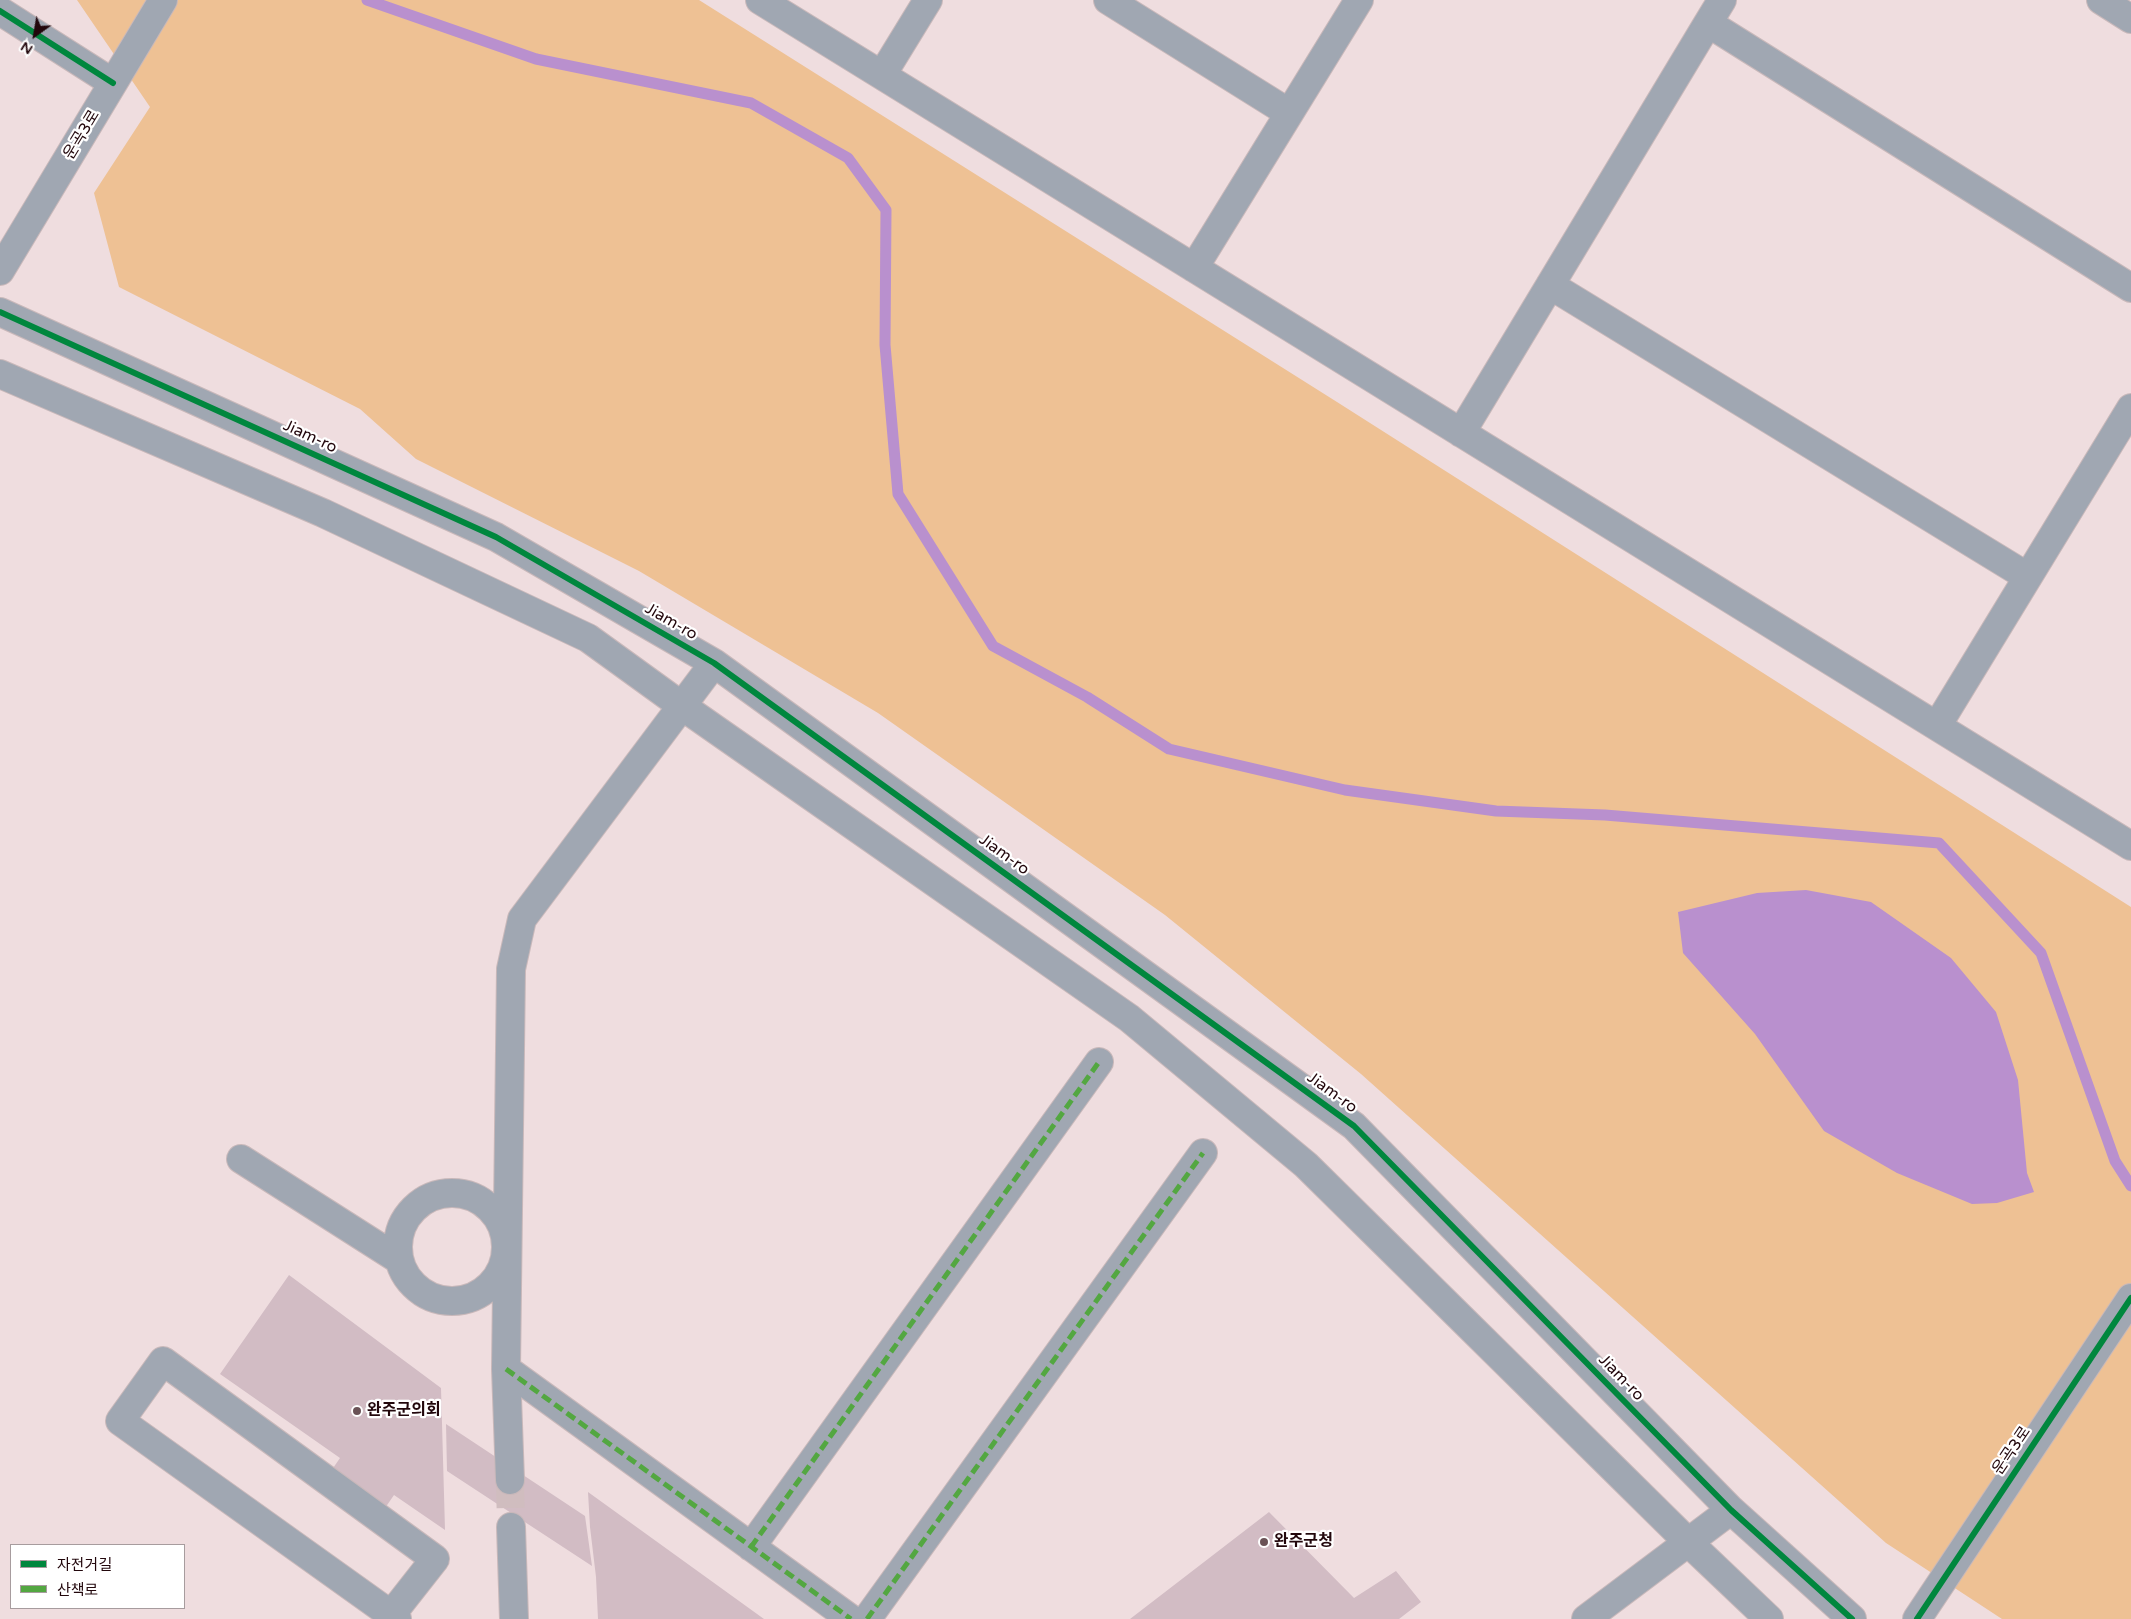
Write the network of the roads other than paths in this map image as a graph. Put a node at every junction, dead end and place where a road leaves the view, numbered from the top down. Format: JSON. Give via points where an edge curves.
{"nodes":[{"id":1,"x":163,"y":0,"type":"edge"},
{"id":2,"x":760,"y":0,"type":"edge"},
{"id":3,"x":928,"y":0,"type":"edge"},
{"id":4,"x":1108,"y":0,"type":"edge"},
{"id":5,"x":1359,"y":0,"type":"edge"},
{"id":6,"x":1722,"y":0,"type":"edge"},
{"id":7,"x":2101,"y":0,"type":"edge"},
{"id":8,"x":0,"y":11,"type":"edge"},
{"id":9,"x":2131,"y":19,"type":"edge"},
{"id":10,"x":1708,"y":23,"type":"junction"},
{"id":11,"x":882,"y":75,"type":"junction"},
{"id":12,"x":113,"y":83,"type":"junction"},
{"id":13,"x":1289,"y":113,"type":"junction"},
{"id":14,"x":1194,"y":268,"type":"junction"},
{"id":15,"x":0,"y":271,"type":"edge"},
{"id":16,"x":1550,"y":285,"type":"junction"},
{"id":17,"x":2131,"y":288,"type":"edge"},
{"id":18,"x":0,"y":312,"type":"edge"},
{"id":19,"x":0,"y":374,"type":"edge"},
{"id":20,"x":2131,"y":408,"type":"edge"},
{"id":21,"x":1461,"y":433,"type":"junction"},
{"id":22,"x":2028,"y":577,"type":"junction"},
{"id":23,"x":714,"y":663,"type":"junction"},
{"id":24,"x":682,"y":706,"type":"junction"},
{"id":25,"x":1937,"y":726,"type":"junction"},
{"id":26,"x":2131,"y":846,"type":"edge"},
{"id":27,"x":1098,"y":1062,"type":"dead end"},
{"id":28,"x":1203,"y":1153,"type":"dead end"},
{"id":29,"x":242,"y":1159,"type":"dead end"},
{"id":30,"x":507,"y":1248,"type":"junction"},
{"id":31,"x":398,"y":1259,"type":"junction"},
{"id":32,"x":2126,"y":1305,"type":"edge"},
{"id":33,"x":506,"y":1369,"type":"junction"},
{"id":34,"x":510,"y":1480,"type":"tunnel mouth"},
{"id":35,"x":1731,"y":1510,"type":"junction"},
{"id":36,"x":512,"y":1527,"type":"tunnel mouth"},
{"id":37,"x":1690,"y":1543,"type":"junction"},
{"id":38,"x":751,"y":1547,"type":"junction"},
{"id":39,"x":394,"y":1617,"type":"edge"},
{"id":40,"x":514,"y":1619,"type":"edge"},
{"id":41,"x":850,"y":1619,"type":"edge"},
{"id":42,"x":867,"y":1619,"type":"edge"},
{"id":43,"x":1586,"y":1619,"type":"edge"},
{"id":44,"x":1769,"y":1619,"type":"edge"},
{"id":45,"x":1852,"y":1619,"type":"edge"},
{"id":46,"x":1917,"y":1619,"type":"edge"}],
"edges":[{"from":1,"to":12,"type":"street","name":"운곡3로"},
{"from":2,"to":11,"type":"street"},
{"from":3,"to":11,"type":"street"},
{"from":4,"to":13,"type":"street"},
{"from":5,"to":13,"type":"street"},
{"from":6,"to":10,"type":"street"},
{"from":7,"to":9,"type":"street"},
{"from":8,"to":12,"type":"street"},
{"from":10,"to":16,"type":"street"},
{"from":10,"to":17,"type":"street"},
{"from":11,"to":14,"type":"street"},
{"from":12,"to":15,"type":"street","name":"운곡3로"},
{"from":13,"to":14,"type":"street"},
{"from":14,"to":21,"type":"street"},
{"from":16,"to":21,"type":"street"},
{"from":16,"to":22,"type":"street"},
{"from":18,"to":23,"type":"street","name":"Jiam-ro","via":[[496,537]]},
{"from":19,"to":24,"type":"street","via":[[323,513],[588,638]]},
{"from":20,"to":22,"type":"street"},
{"from":21,"to":25,"type":"street"},
{"from":22,"to":25,"type":"street"},
{"from":23,"to":24,"type":"street"},
{"from":23,"to":35,"type":"street","name":"Jiam-ro","via":[[1354,1126]]},
{"from":24,"to":30,"type":"street","via":[[522,919],[511,969]]},
{"from":24,"to":37,"type":"street","via":[[1129,1018],[1306,1165]]},
{"from":25,"to":26,"type":"street"},
{"from":27,"to":38,"type":"street"},
{"from":28,"to":42,"type":"street"},
{"from":29,"to":31,"type":"street"},
{"from":30,"to":31,"type":"street","via":[[495,1281],[482,1293],[465,1300],[429,1297],[404,1274]]},
{"from":30,"to":31,"type":"street","via":[[498,1216],[486,1204],[456,1192],[424,1200],[411,1211],[397,1241]]},
{"from":30,"to":33,"type":"street"},
{"from":32,"to":46,"type":"street","name":"운곡3로"},
{"from":33,"to":34,"type":"street"},
{"from":33,"to":38,"type":"street"},
{"from":35,"to":37,"type":"street"},
{"from":35,"to":45,"type":"street","name":"Jiam-ro"},
{"from":36,"to":40,"type":"street"},
{"from":37,"to":43,"type":"street"},
{"from":37,"to":44,"type":"street"},
{"from":38,"to":41,"type":"street"},
{"from":39,"to":39,"type":"street","via":[[120,1421],[163,1361],[435,1559]]}]}
